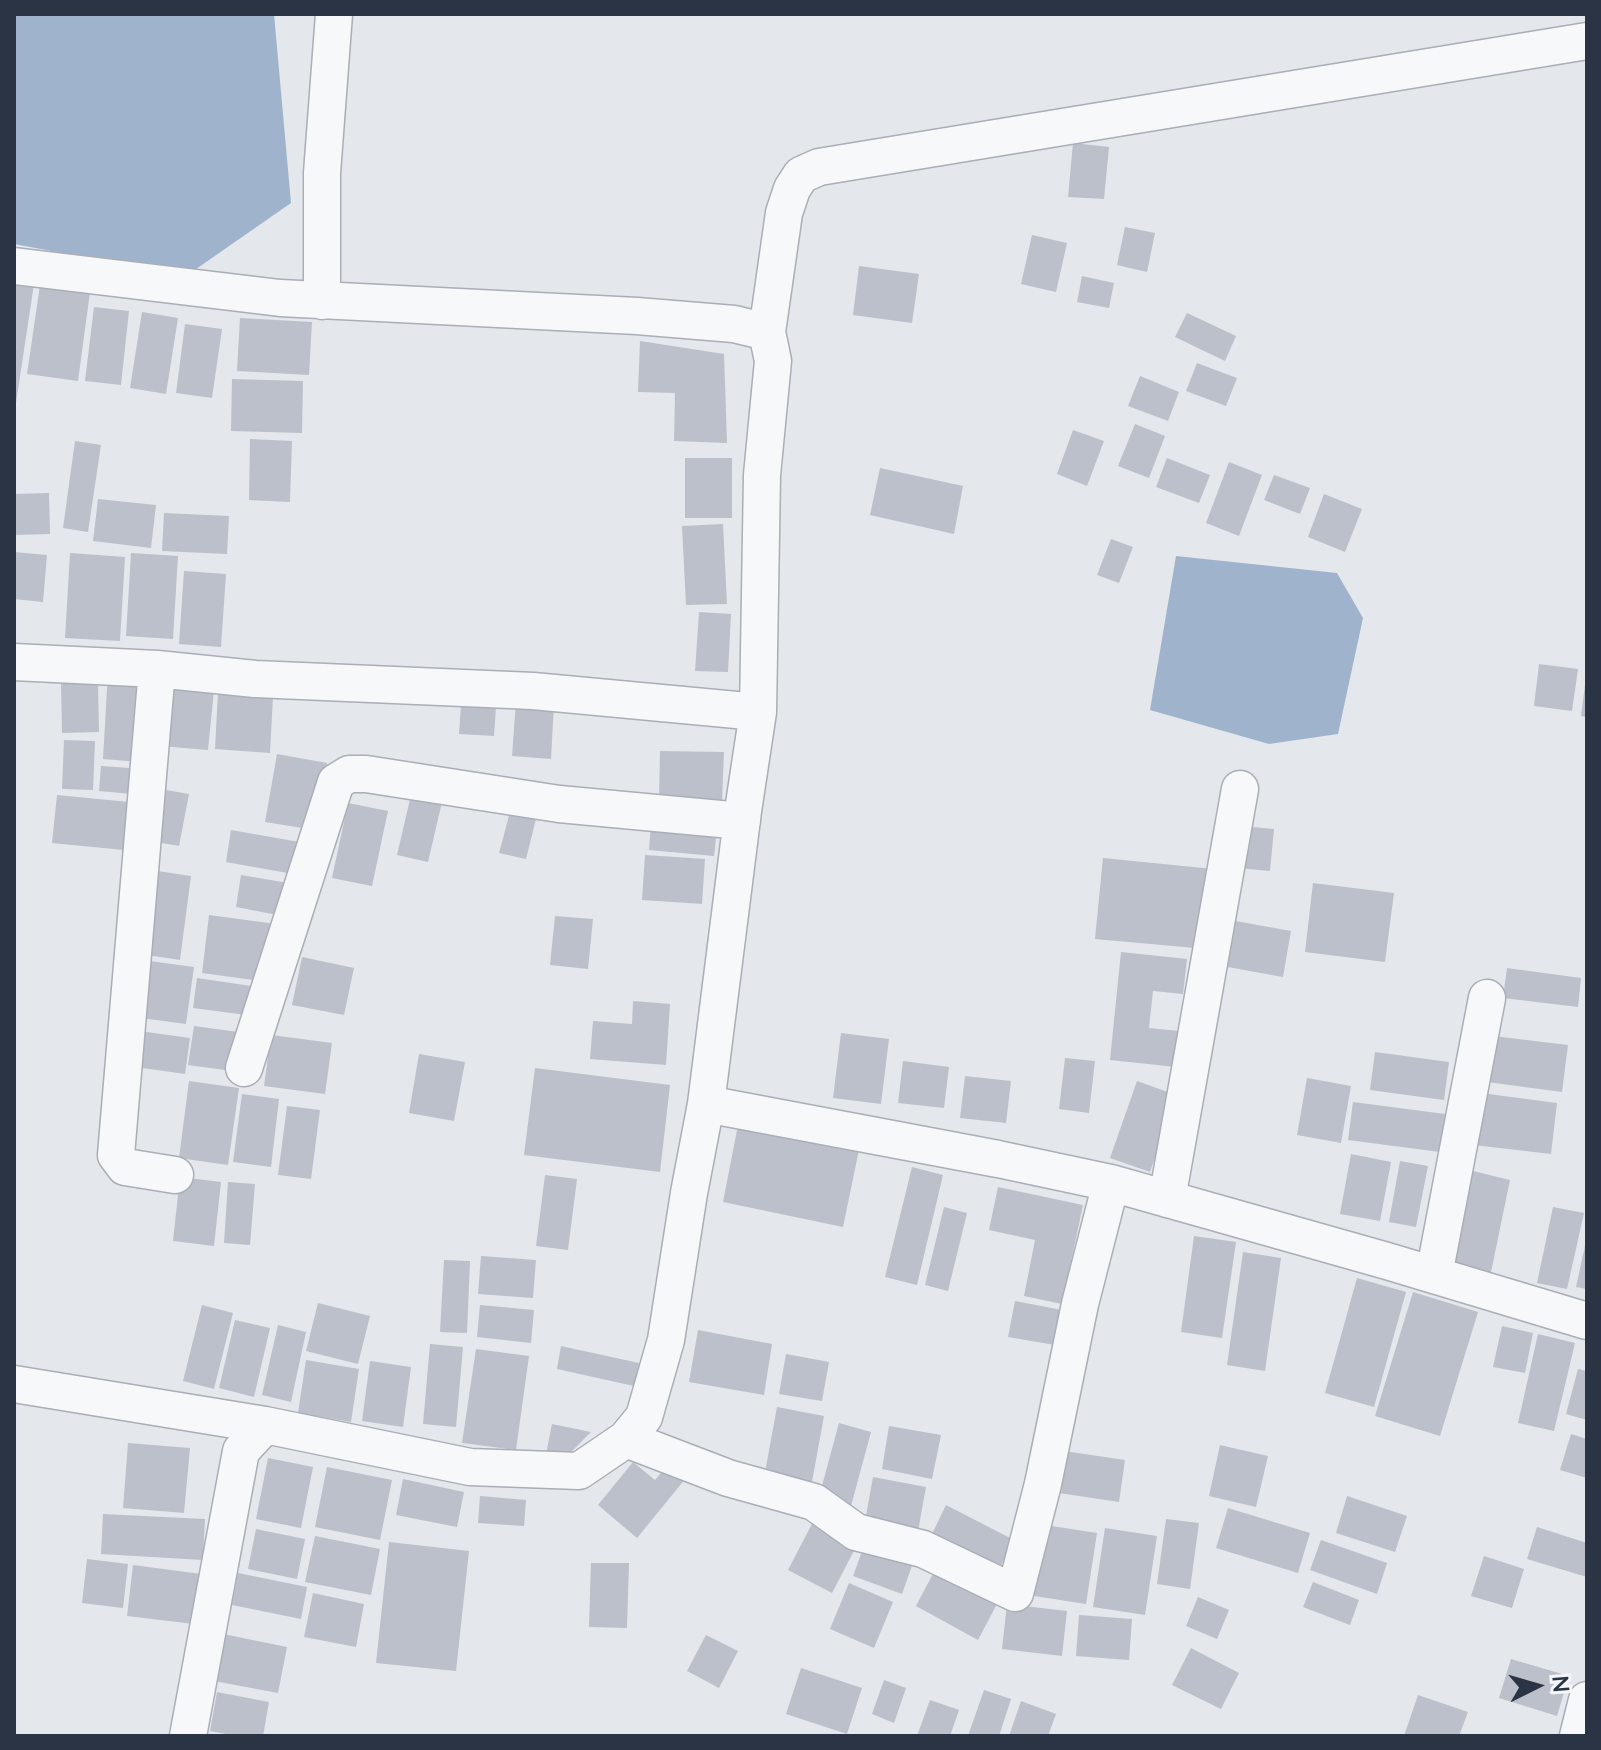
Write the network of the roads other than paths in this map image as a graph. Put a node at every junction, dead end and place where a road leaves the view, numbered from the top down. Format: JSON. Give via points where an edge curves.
{"nodes":[{"id":1,"x":334,"y":14,"type":"edge"},
{"id":2,"x":1587,"y":41,"type":"edge"},
{"id":3,"x":14,"y":266,"type":"edge"},
{"id":4,"x":322,"y":301,"type":"junction"},
{"id":5,"x":767,"y":332,"type":"junction"},
{"id":6,"x":14,"y":662,"type":"edge"},
{"id":7,"x":157,"y":669,"type":"junction"},
{"id":8,"x":758,"y":712,"type":"junction"},
{"id":9,"x":1240,"y":789,"type":"dead end"},
{"id":10,"x":742,"y":821,"type":"junction"},
{"id":11,"x":1487,"y":998,"type":"dead end"},
{"id":12,"x":244,"y":1068,"type":"dead end"},
{"id":13,"x":706,"y":1104,"type":"junction"},
{"id":14,"x":175,"y":1175,"type":"dead end"},
{"id":15,"x":1111,"y":1183,"type":"junction"},
{"id":16,"x":1167,"y":1199,"type":"junction"},
{"id":17,"x":1434,"y":1275,"type":"junction"},
{"id":18,"x":1587,"y":1321,"type":"edge"},
{"id":19,"x":14,"y":1384,"type":"edge"},
{"id":20,"x":265,"y":1425,"type":"junction"},
{"id":21,"x":626,"y":1439,"type":"junction"},
{"id":22,"x":1587,"y":1700,"type":"edge"},
{"id":23,"x":188,"y":1736,"type":"edge"},
{"id":24,"x":1578,"y":1736,"type":"edge"}],
"edges":[{"from":1,"to":4,"type":"street","via":[[322,173]]},
{"from":2,"to":5,"type":"street","via":[[819,167],[801,175],[784,213]]},
{"from":3,"to":4,"type":"street"},
{"from":4,"to":5,"type":"street","via":[[637,316]]},
{"from":5,"to":8,"type":"street","via":[[773,361],[762,475]]},
{"from":6,"to":7,"type":"street"},
{"from":7,"to":8,"type":"street","via":[[255,679],[533,691]]},
{"from":7,"to":14,"type":"street","via":[[116,1155],[125,1167]]},
{"from":8,"to":10,"type":"street"},
{"from":9,"to":16,"type":"street"},
{"from":10,"to":12,"type":"street","via":[[559,804],[349,774],[336,782]]},
{"from":10,"to":13,"type":"street"},
{"from":11,"to":17,"type":"street"},
{"from":13,"to":15,"type":"street"},
{"from":13,"to":21,"type":"street","via":[[666,1340],[644,1417]]},
{"from":15,"to":16,"type":"street"},
{"from":15,"to":21,"type":"street","via":[[1015,1593],[923,1549],[856,1532],[814,1502],[728,1478]]},
{"from":16,"to":17,"type":"street"},
{"from":17,"to":18,"type":"street"},
{"from":19,"to":20,"type":"street"},
{"from":20,"to":21,"type":"street","via":[[470,1467],[579,1471]]},
{"from":20,"to":23,"type":"street","via":[[241,1451]]},
{"from":22,"to":24,"type":"street"}]}
